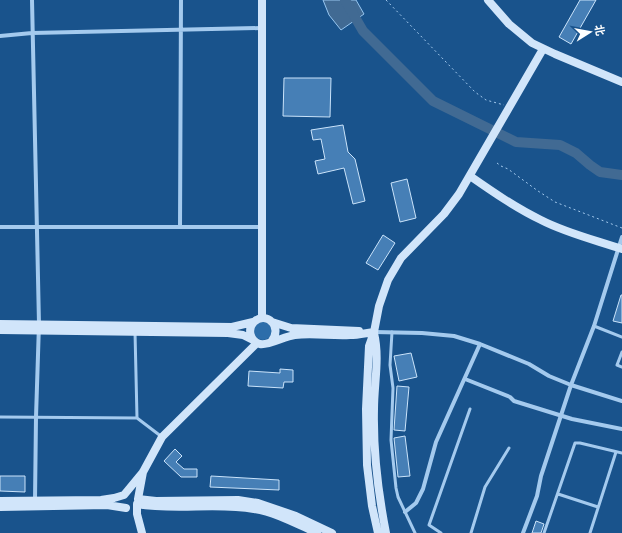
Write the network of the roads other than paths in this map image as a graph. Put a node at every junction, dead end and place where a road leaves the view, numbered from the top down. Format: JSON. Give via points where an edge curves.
{"nodes":[{"id":1,"x":32,"y":0,"type":"edge"},
{"id":2,"x":181,"y":0,"type":"edge"},
{"id":3,"x":262,"y":0,"type":"edge"},
{"id":4,"x":488,"y":0,"type":"edge"},
{"id":5,"x":261,"y":28,"type":"junction"},
{"id":6,"x":180,"y":29,"type":"junction"},
{"id":7,"x":32,"y":33,"type":"junction"},
{"id":8,"x":0,"y":36,"type":"edge"},
{"id":9,"x":543,"y":48,"type":"junction"},
{"id":10,"x":622,"y":82,"type":"edge"},
{"id":11,"x":472,"y":173,"type":"junction"},
{"id":12,"x":0,"y":227,"type":"edge"},
{"id":13,"x":180,"y":227,"type":"junction"},
{"id":14,"x":262,"y":227,"type":"junction"},
{"id":15,"x":37,"y":228,"type":"junction"},
{"id":16,"x":622,"y":237,"type":"edge"},
{"id":17,"x":620,"y":248,"type":"edge"},
{"id":18,"x":262,"y":318,"type":"junction"},
{"id":19,"x":254,"y":322,"type":"junction"},
{"id":20,"x":272,"y":322,"type":"junction"},
{"id":21,"x":0,"y":324,"type":"edge"},
{"id":22,"x":594,"y":326,"type":"junction"},
{"id":23,"x":39,"y":327,"type":"junction"},
{"id":24,"x":0,"y":330,"type":"edge"},
{"id":25,"x":135,"y":332,"type":"junction"},
{"id":26,"x":374,"y":332,"type":"junction"},
{"id":27,"x":392,"y":332,"type":"junction"},
{"id":28,"x":622,"y":337,"type":"edge"},
{"id":29,"x":255,"y":341,"type":"junction"},
{"id":30,"x":271,"y":342,"type":"junction"},
{"id":31,"x":480,"y":344,"type":"junction"},
{"id":32,"x":622,"y":352,"type":"edge"},
{"id":33,"x":622,"y":367,"type":"edge"},
{"id":34,"x":465,"y":379,"type":"junction"},
{"id":35,"x":571,"y":385,"type":"junction"},
{"id":36,"x":622,"y":401,"type":"edge"},
{"id":37,"x":470,"y":409,"type":"dead end"},
{"id":38,"x":561,"y":416,"type":"junction"},
{"id":39,"x":0,"y":417,"type":"edge"},
{"id":40,"x":36,"y":417,"type":"junction"},
{"id":41,"x":137,"y":418,"type":"junction"},
{"id":42,"x":622,"y":429,"type":"edge"},
{"id":43,"x":162,"y":437,"type":"junction"},
{"id":44,"x":509,"y":448,"type":"dead end"},
{"id":45,"x":616,"y":452,"type":"junction"},
{"id":46,"x":622,"y":453,"type":"edge"},
{"id":47,"x":143,"y":472,"type":"junction"},
{"id":48,"x":124,"y":494,"type":"junction"},
{"id":49,"x":558,"y":494,"type":"junction"},
{"id":50,"x":34,"y":500,"type":"junction"},
{"id":51,"x":0,"y":501,"type":"edge"},
{"id":52,"x":138,"y":502,"type":"junction"},
{"id":53,"x":0,"y":507,"type":"edge"},
{"id":54,"x":598,"y":507,"type":"junction"},
{"id":55,"x":127,"y":508,"type":"junction"},
{"id":56,"x":405,"y":512,"type":"junction"},
{"id":57,"x":139,"y":524,"type":"junction"},
{"id":58,"x":142,"y":533,"type":"edge"},
{"id":59,"x":317,"y":533,"type":"edge"},
{"id":60,"x":332,"y":533,"type":"edge"},
{"id":61,"x":378,"y":533,"type":"edge"},
{"id":62,"x":386,"y":533,"type":"edge"},
{"id":63,"x":415,"y":533,"type":"edge"},
{"id":64,"x":441,"y":533,"type":"edge"},
{"id":65,"x":471,"y":533,"type":"edge"},
{"id":66,"x":523,"y":533,"type":"edge"},
{"id":67,"x":544,"y":533,"type":"edge"},
{"id":68,"x":590,"y":533,"type":"edge"}],
"edges":[{"from":1,"to":7,"type":"street"},
{"from":2,"to":6,"type":"street"},
{"from":3,"to":5,"type":"main road"},
{"from":4,"to":9,"type":"main road","via":[[521,35]]},
{"from":5,"to":6,"type":"street"},
{"from":5,"to":14,"type":"main road"},
{"from":6,"to":7,"type":"street"},
{"from":6,"to":13,"type":"street"},
{"from":7,"to":8,"type":"street"},
{"from":7,"to":15,"type":"street"},
{"from":9,"to":10,"type":"main road"},
{"from":9,"to":11,"type":"main road"},
{"from":11,"to":17,"type":"main road","via":[[517,207],[547,223]]},
{"from":11,"to":26,"type":"main road","via":[[449,208],[410,247],[396,266],[381,297]]},
{"from":12,"to":15,"type":"street"},
{"from":13,"to":14,"type":"street"},
{"from":13,"to":15,"type":"street"},
{"from":14,"to":18,"type":"main road"},
{"from":15,"to":23,"type":"street"},
{"from":16,"to":17,"type":"street"},
{"from":17,"to":22,"type":"street"},
{"from":18,"to":19,"type":"main road"},
{"from":18,"to":20,"type":"main road"},
{"from":19,"to":23,"type":"main road","via":[[232,327]]},
{"from":19,"to":29,"type":"main road","via":[[250,330]]},
{"from":20,"to":26,"type":"main road","via":[[291,328]]},
{"from":20,"to":30,"type":"main road","via":[[276,327],[276,333]]},
{"from":21,"to":23,"type":"main road"},
{"from":22,"to":28,"type":"lane"},
{"from":22,"to":35,"type":"street"},
{"from":23,"to":24,"type":"main road"},
{"from":23,"to":25,"type":"main road"},
{"from":23,"to":40,"type":"street"},
{"from":25,"to":29,"type":"main road","via":[[233,333]]},
{"from":25,"to":41,"type":"lane"},
{"from":26,"to":27,"type":"street"},
{"from":26,"to":30,"type":"main road","via":[[350,335],[296,334]]},
{"from":26,"to":61,"type":"main road","via":[[369,346],[366,437],[369,485]]},
{"from":26,"to":62,"type":"main road","via":[[377,346],[375,457]]},
{"from":27,"to":31,"type":"street","via":[[454,336]]},
{"from":27,"to":56,"type":"lane","via":[[391,440],[396,488]]},
{"from":29,"to":30,"type":"main road","via":[[261,344]]},
{"from":29,"to":43,"type":"main road"},
{"from":31,"to":34,"type":"street"},
{"from":31,"to":35,"type":"street"},
{"from":32,"to":33,"type":"lane","via":[[617,365]]},
{"from":34,"to":38,"type":"street","via":[[510,397],[514,401]]},
{"from":34,"to":56,"type":"street","via":[[436,442],[423,489],[416,503]]},
{"from":35,"to":36,"type":"street"},
{"from":35,"to":38,"type":"street"},
{"from":37,"to":64,"type":"lane","via":[[429,525]]},
{"from":38,"to":42,"type":"street"},
{"from":38,"to":66,"type":"street"},
{"from":39,"to":40,"type":"lane"},
{"from":40,"to":41,"type":"lane"},
{"from":40,"to":50,"type":"street"},
{"from":41,"to":43,"type":"lane"},
{"from":43,"to":47,"type":"main road"},
{"from":44,"to":65,"type":"lane","via":[[484,487]]},
{"from":45,"to":46,"type":"lane"},
{"from":45,"to":49,"type":"lane","via":[[576,443]]},
{"from":45,"to":54,"type":"lane"},
{"from":47,"to":48,"type":"main road"},
{"from":47,"to":52,"type":"main road"},
{"from":48,"to":50,"type":"main road","via":[[101,500]]},
{"from":48,"to":52,"type":"main road","via":[[135,494]]},
{"from":48,"to":55,"type":"main road","via":[[122,502]]},
{"from":49,"to":54,"type":"lane"},
{"from":49,"to":67,"type":"lane"},
{"from":50,"to":51,"type":"main road"},
{"from":52,"to":55,"type":"main road","via":[[132,509]]},
{"from":52,"to":57,"type":"main road"},
{"from":52,"to":59,"type":"main road","via":[[155,507],[251,508]]},
{"from":52,"to":60,"type":"main road","via":[[238,500],[258,503],[296,516]]},
{"from":53,"to":55,"type":"main road","via":[[107,505]]},
{"from":54,"to":68,"type":"lane"},
{"from":55,"to":57,"type":"main road","via":[[135,515]]},
{"from":56,"to":63,"type":"lane"},
{"from":57,"to":58,"type":"main road"}]}
